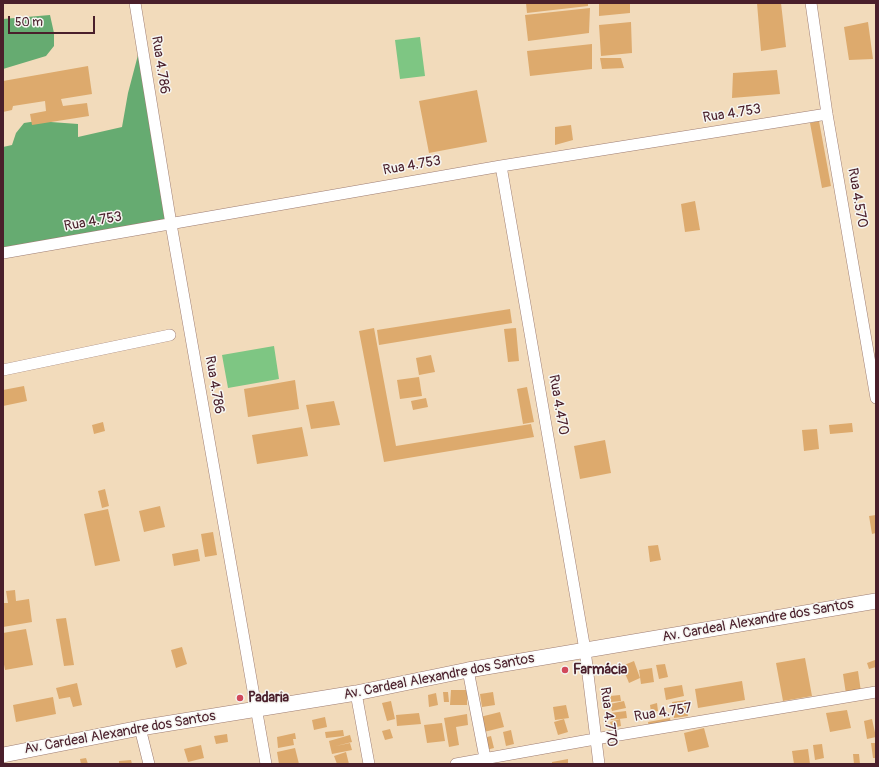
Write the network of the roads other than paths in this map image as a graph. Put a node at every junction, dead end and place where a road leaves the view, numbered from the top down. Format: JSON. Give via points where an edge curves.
{"nodes":[{"id":1,"x":810,"y":3,"type":"edge"},
{"id":2,"x":136,"y":7,"type":"edge"},
{"id":3,"x":827,"y":114,"type":"junction"},
{"id":4,"x":501,"y":166,"type":"junction"},
{"id":5,"x":170,"y":224,"type":"junction"},
{"id":6,"x":3,"y":253,"type":"edge"},
{"id":7,"x":170,"y":335,"type":"dead end"},
{"id":8,"x":3,"y":370,"type":"edge"},
{"id":9,"x":876,"y":398,"type":"edge"},
{"id":10,"x":876,"y":601,"type":"edge"},
{"id":11,"x":585,"y":650,"type":"junction"},
{"id":12,"x":468,"y":670,"type":"junction"},
{"id":13,"x":876,"y":692,"type":"edge"},
{"id":14,"x":356,"y":693,"type":"junction"},
{"id":15,"x":256,"y":710,"type":"junction"},
{"id":16,"x":140,"y":728,"type":"junction"},
{"id":17,"x":595,"y":739,"type":"junction"},
{"id":18,"x":3,"y":755,"type":"edge"},
{"id":19,"x":479,"y":761,"type":"edge"},
{"id":20,"x":149,"y":764,"type":"edge"},
{"id":21,"x":266,"y":764,"type":"edge"},
{"id":22,"x":369,"y":764,"type":"edge"},
{"id":23,"x":456,"y":764,"type":"edge"},
{"id":24,"x":600,"y":764,"type":"edge"}],
"edges":[{"from":1,"to":3,"type":"street","name":"Rua 4.570"},
{"from":2,"to":5,"type":"street","name":"Rua 4.786"},
{"from":3,"to":4,"type":"street","name":"Rua 4.753"},
{"from":3,"to":9,"type":"street","name":"Rua 4.570"},
{"from":4,"to":5,"type":"street","name":"Rua 4.753"},
{"from":4,"to":11,"type":"street","name":"Rua 4.470"},
{"from":5,"to":6,"type":"street","name":"Rua 4.753"},
{"from":5,"to":15,"type":"street","name":"Rua 4.786"},
{"from":7,"to":8,"type":"street"},
{"from":10,"to":11,"type":"main road","name":"Av. Cardeal Alexandre dos Santos"},
{"from":11,"to":12,"type":"main road","name":"Av. Cardeal Alexandre dos Santos"},
{"from":11,"to":17,"type":"street","name":"Rua 4.770"},
{"from":12,"to":14,"type":"main road","name":"Av. Cardeal Alexandre dos Santos"},
{"from":12,"to":19,"type":"street"},
{"from":13,"to":17,"type":"street","name":"Rua 4.757"},
{"from":14,"to":15,"type":"main road","name":"Av. Cardeal Alexandre dos Santos"},
{"from":14,"to":22,"type":"street"},
{"from":15,"to":16,"type":"main road","name":"Av. Cardeal Alexandre dos Santos"},
{"from":15,"to":21,"type":"street","name":"Rua 4.786"},
{"from":16,"to":18,"type":"main road","name":"Av. Cardeal Alexandre dos Santos"},
{"from":16,"to":20,"type":"street"},
{"from":17,"to":19,"type":"street","name":"Rua 4.757"},
{"from":17,"to":24,"type":"street","name":"Rua 4.770"},
{"from":19,"to":23,"type":"street","name":"Rua 4.757"}]}
